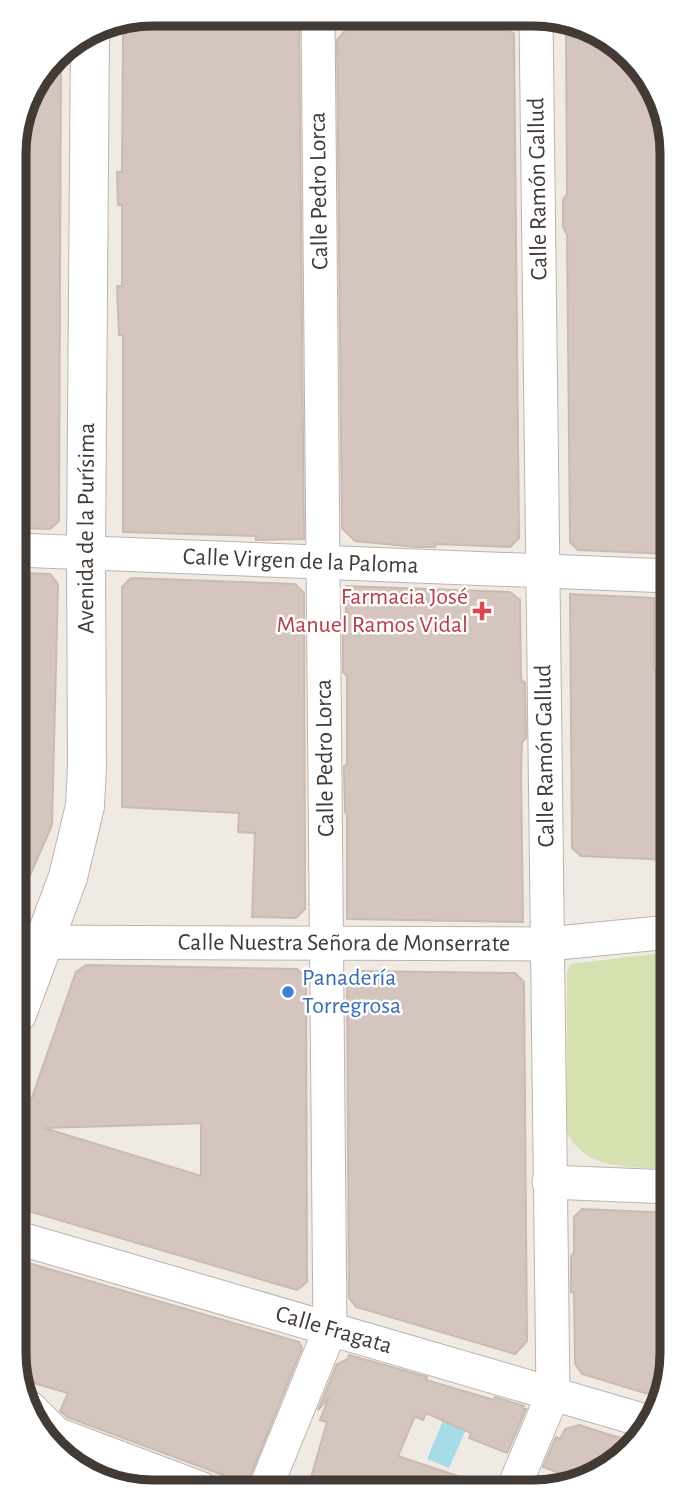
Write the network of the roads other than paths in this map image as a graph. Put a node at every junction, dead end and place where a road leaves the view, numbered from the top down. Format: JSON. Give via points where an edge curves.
{"nodes":[{"id":1,"x":318,"y":26,"type":"edge"},
{"id":2,"x":536,"y":26,"type":"edge"},
{"id":3,"x":89,"y":44,"type":"edge"},
{"id":4,"x":27,"y":550,"type":"edge"},
{"id":5,"x":86,"y":553,"type":"junction"},
{"id":6,"x":323,"y":563,"type":"junction"},
{"id":7,"x":543,"y":571,"type":"junction"},
{"id":8,"x":660,"y":576,"type":"edge"},
{"id":9,"x":659,"y":933,"type":"edge"},
{"id":10,"x":31,"y":942,"type":"edge"},
{"id":11,"x":326,"y":943,"type":"junction"},
{"id":12,"x":547,"y":944,"type":"junction"},
{"id":13,"x":26,"y":968,"type":"edge"},
{"id":14,"x":549,"y":1182,"type":"junction"},
{"id":15,"x":659,"y":1187,"type":"edge"},
{"id":16,"x":26,"y":1240,"type":"edge"},
{"id":17,"x":330,"y":1330,"type":"junction"},
{"id":18,"x":554,"y":1394,"type":"junction"},
{"id":19,"x":641,"y":1420,"type":"edge"},
{"id":20,"x":52,"y":1430,"type":"edge"},
{"id":21,"x":178,"y":1480,"type":"edge"},
{"id":22,"x":269,"y":1480,"type":"edge"},
{"id":23,"x":517,"y":1480,"type":"edge"}],
"edges":[{"from":1,"to":6,"type":"street","name":"Calle Pedro Lorca"},
{"from":2,"to":7,"type":"street","name":"Calle Ramón Gallud"},
{"from":3,"to":5,"type":"street","name":"Avenida de la Purísima"},
{"from":4,"to":5,"type":"street","name":"Calle Virgen de la Paloma"},
{"from":5,"to":6,"type":"street","name":"Calle Virgen de la Paloma"},
{"from":5,"to":10,"type":"street","name":"Avenida de la Purísima","via":[[85,806],[68,877]]},
{"from":6,"to":7,"type":"street","name":"Calle Virgen de la Paloma"},
{"from":6,"to":11,"type":"street","name":"Calle Pedro Lorca"},
{"from":7,"to":8,"type":"street","name":"Calle Virgen de la Paloma"},
{"from":7,"to":12,"type":"street","name":"Calle Ramón Gallud"},
{"from":9,"to":12,"type":"street","name":"Calle Nuestra Señora de Monserrate"},
{"from":10,"to":11,"type":"street","name":"Calle Nuestra Señora de Monserrate"},
{"from":10,"to":13,"type":"street","name":"Avenida de la Purísima"},
{"from":11,"to":12,"type":"street","name":"Calle Nuestra Señora de Monserrate"},
{"from":11,"to":17,"type":"street","name":"Calle Pedro Lorca"},
{"from":12,"to":14,"type":"street","name":"Calle Ramón Gallud"},
{"from":14,"to":15,"type":"street"},
{"from":14,"to":18,"type":"street","name":"Calle Ramón Gallud"},
{"from":16,"to":17,"type":"street","name":"Calle Fragata"},
{"from":17,"to":18,"type":"street","name":"Calle Fragata"},
{"from":17,"to":22,"type":"street","name":"Calle Pedro Lorca"},
{"from":18,"to":19,"type":"street","name":"Calle Fragata"},
{"from":18,"to":23,"type":"street","name":"Calle Ramón Gallud"},
{"from":20,"to":21,"type":"street"}]}
